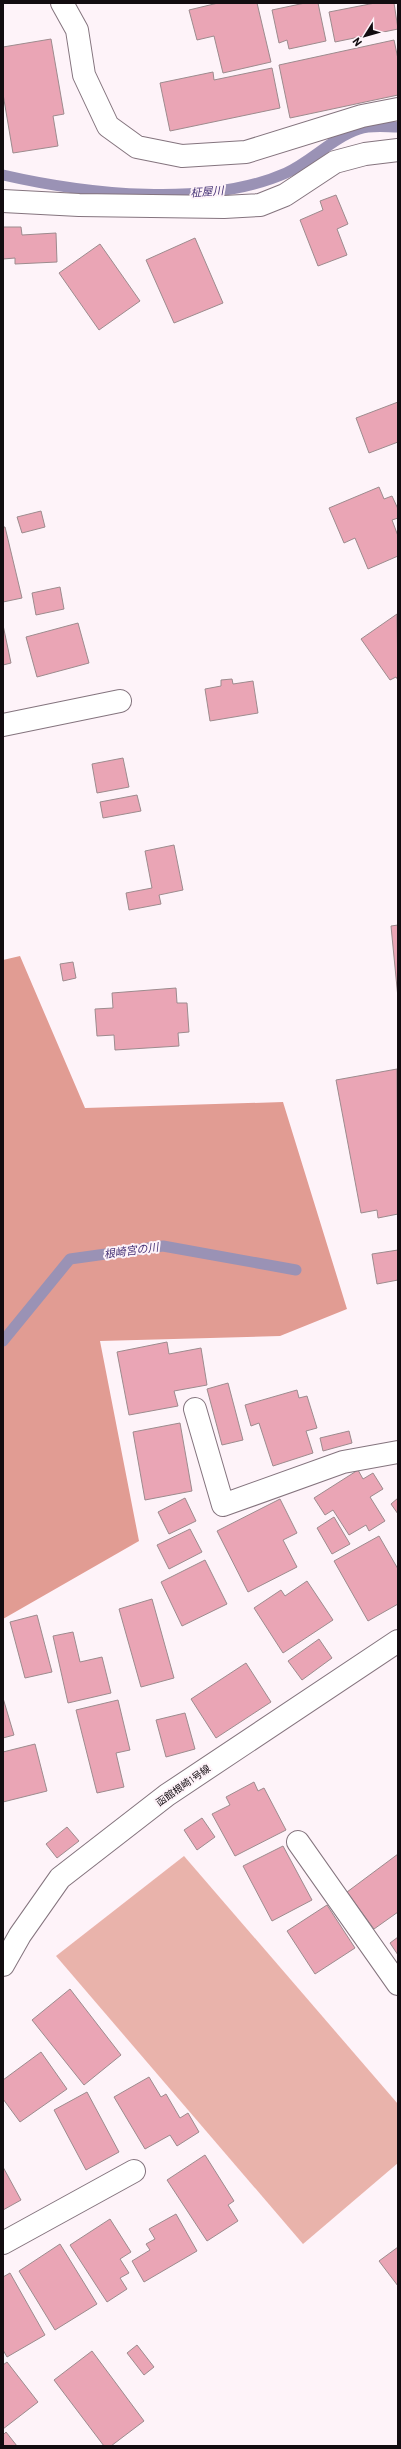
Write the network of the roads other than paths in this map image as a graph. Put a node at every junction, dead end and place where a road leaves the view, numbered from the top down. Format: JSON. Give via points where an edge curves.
{"nodes":[{"id":1,"x":62,"y":3,"type":"edge"},
{"id":2,"x":398,"y":109,"type":"edge"},
{"id":3,"x":398,"y":150,"type":"edge"},
{"id":4,"x":3,"y":201,"type":"edge"},
{"id":5,"x":120,"y":701,"type":"dead end"},
{"id":6,"x":3,"y":725,"type":"edge"},
{"id":7,"x":195,"y":1409,"type":"dead end"},
{"id":8,"x":398,"y":1452,"type":"edge"},
{"id":9,"x":398,"y":1641,"type":"edge"},
{"id":10,"x":298,"y":1842,"type":"dead end"},
{"id":11,"x":3,"y":1965,"type":"edge"},
{"id":12,"x":398,"y":1984,"type":"edge"},
{"id":13,"x":134,"y":2171,"type":"dead end"},
{"id":14,"x":3,"y":2243,"type":"edge"}],
"edges":[{"from":1,"to":2,"type":"street","via":[[77,30],[84,75],[108,126],[136,147],[182,156],[246,152],[362,116]]},
{"from":3,"to":4,"type":"street","via":[[365,154],[335,162],[285,195],[260,205],[79,205]]},
{"from":5,"to":6,"type":"street"},
{"from":7,"to":8,"type":"street","via":[[223,1505],[343,1462]]},
{"from":9,"to":11,"type":"street","name":"函館根崎1号線","via":[[167,1794],[60,1878],[20,1935]]},
{"from":10,"to":12,"type":"street"},
{"from":13,"to":14,"type":"street"}]}
